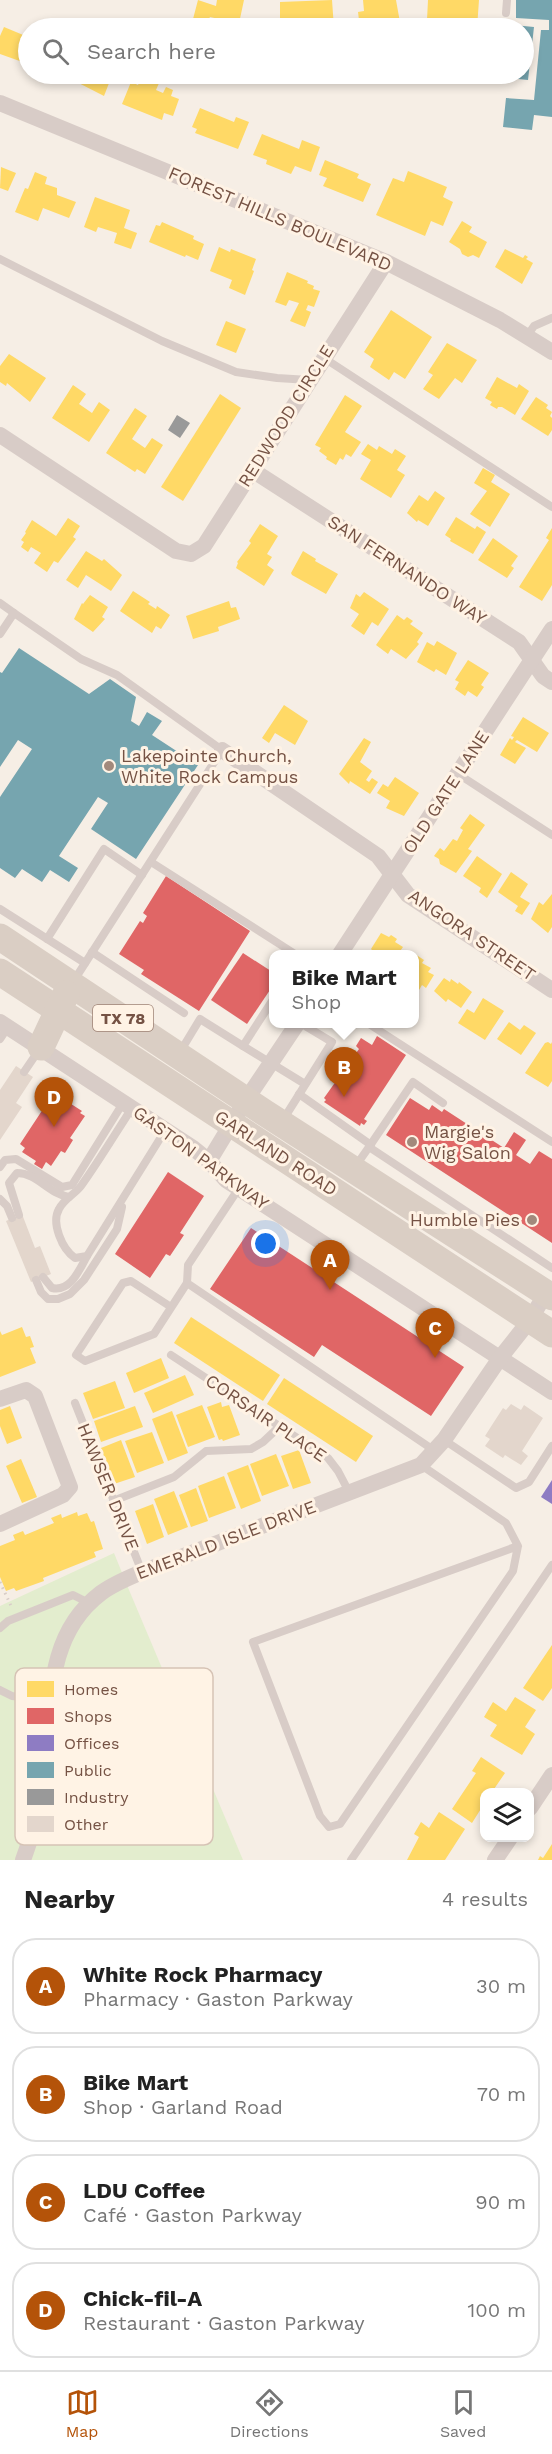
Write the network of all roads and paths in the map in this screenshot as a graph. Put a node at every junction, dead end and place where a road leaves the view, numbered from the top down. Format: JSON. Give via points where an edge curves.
{"nodes":[{"id":1,"x":507,"y":0,"type":"edge"},
{"id":2,"x":506,"y":13,"type":"dead end"},
{"id":3,"x":0,"y":103,"type":"edge"},
{"id":4,"x":0,"y":259,"type":"edge"},
{"id":5,"x":386,"y":262,"type":"junction"},
{"id":6,"x":552,"y":318,"type":"edge"},
{"id":7,"x":527,"y":336,"type":"junction"},
{"id":8,"x":552,"y":352,"type":"edge"},
{"id":9,"x":323,"y":358,"type":"junction"},
{"id":10,"x":309,"y":380,"type":"junction"},
{"id":11,"x":0,"y":435,"type":"edge"},
{"id":12,"x":252,"y":470,"type":"junction"},
{"id":13,"x":552,"y":507,"type":"edge"},
{"id":14,"x":0,"y":603,"type":"edge"},
{"id":15,"x":14,"y":613,"type":"junction"},
{"id":16,"x":552,"y":629,"type":"edge"},
{"id":17,"x":0,"y":634,"type":"edge"},
{"id":18,"x":532,"y":660,"type":"junction"},
{"id":19,"x":552,"y":682,"type":"edge"},
{"id":20,"x":222,"y":750,"type":"junction"},
{"id":21,"x":458,"y":774,"type":"junction"},
{"id":22,"x":552,"y":835,"type":"edge"},
{"id":23,"x":151,"y":862,"type":"junction"},
{"id":24,"x":392,"y":874,"type":"junction"},
{"id":25,"x":142,"y":875,"type":"junction"},
{"id":26,"x":0,"y":909,"type":"edge"},
{"id":27,"x":0,"y":937,"type":"edge"},
{"id":28,"x":47,"y":939,"type":"junction"},
{"id":29,"x":289,"y":950,"type":"edge"},
{"id":30,"x":343,"y":950,"type":"edge"},
{"id":31,"x":92,"y":952,"type":"junction"},
{"id":32,"x":0,"y":972,"type":"edge"},
{"id":33,"x":78,"y":974,"type":"junction"},
{"id":34,"x":552,"y":990,"type":"edge"},
{"id":35,"x":269,"y":1004,"type":"edge"},
{"id":36,"x":58,"y":1009,"type":"junction"},
{"id":37,"x":184,"y":1012,"type":"dead end"},
{"id":38,"x":294,"y":1028,"type":"edge"},
{"id":39,"x":310,"y":1028,"type":"edge"},
{"id":40,"x":377,"y":1028,"type":"edge"},
{"id":41,"x":3,"y":1029,"type":"edge"},
{"id":42,"x":243,"y":1046,"type":"junction"},
{"id":43,"x":41,"y":1047,"type":"junction"},
{"id":44,"x":178,"y":1055,"type":"junction"},
{"id":45,"x":271,"y":1062,"type":"junction"},
{"id":46,"x":24,"y":1072,"type":"dead end"},
{"id":47,"x":306,"y":1084,"type":"junction"},
{"id":48,"x":299,"y":1094,"type":"junction"},
{"id":49,"x":246,"y":1100,"type":"junction"},
{"id":50,"x":443,"y":1103,"type":"dead end"},
{"id":51,"x":128,"y":1106,"type":"junction"},
{"id":52,"x":281,"y":1123,"type":"junction"},
{"id":53,"x":231,"y":1124,"type":"junction"},
{"id":54,"x":166,"y":1130,"type":"junction"},
{"id":55,"x":552,"y":1142,"type":"edge"},
{"id":56,"x":370,"y":1146,"type":"junction"},
{"id":57,"x":209,"y":1161,"type":"junction"},
{"id":58,"x":0,"y":1167,"type":"edge"},
{"id":59,"x":354,"y":1169,"type":"junction"},
{"id":60,"x":404,"y":1186,"type":"junction"},
{"id":61,"x":239,"y":1188,"type":"junction"},
{"id":62,"x":69,"y":1197,"type":"junction"},
{"id":63,"x":0,"y":1199,"type":"edge"},
{"id":64,"x":123,"y":1200,"type":"junction"},
{"id":65,"x":87,"y":1256,"type":"junction"},
{"id":66,"x":187,"y":1283,"type":"junction"},
{"id":67,"x":550,"y":1286,"type":"edge"},
{"id":68,"x":171,"y":1307,"type":"junction"},
{"id":69,"x":541,"y":1327,"type":"edge"},
{"id":70,"x":171,"y":1355,"type":"dead end"},
{"id":71,"x":500,"y":1358,"type":"junction"},
{"id":72,"x":552,"y":1392,"type":"edge"},
{"id":73,"x":0,"y":1399,"type":"edge"},
{"id":74,"x":75,"y":1403,"type":"dead end"},
{"id":75,"x":280,"y":1426,"type":"junction"},
{"id":76,"x":440,"y":1446,"type":"junction"},
{"id":77,"x":552,"y":1446,"type":"edge"},
{"id":78,"x":421,"y":1465,"type":"junction"},
{"id":79,"x":350,"y":1492,"type":"junction"},
{"id":80,"x":113,"y":1502,"type":"junction"},
{"id":81,"x":0,"y":1524,"type":"edge"},
{"id":82,"x":518,"y":1546,"type":"junction"},
{"id":83,"x":552,"y":1565,"type":"edge"},
{"id":84,"x":142,"y":1572,"type":"junction"},
{"id":85,"x":0,"y":1582,"type":"edge"},
{"id":86,"x":89,"y":1603,"type":"junction"},
{"id":87,"x":16,"y":1618,"type":"junction"},
{"id":88,"x":0,"y":1628,"type":"edge"},
{"id":89,"x":54,"y":1668,"type":"edge"},
{"id":90,"x":0,"y":1690,"type":"edge"},
{"id":91,"x":15,"y":1696,"type":"edge"},
{"id":92,"x":552,"y":1775,"type":"edge"},
{"id":93,"x":534,"y":1802,"type":"edge"},
{"id":94,"x":507,"y":1842,"type":"edge"},
{"id":95,"x":28,"y":1845,"type":"edge"},
{"id":96,"x":23,"y":1860,"type":"edge"},
{"id":97,"x":351,"y":1860,"type":"edge"},
{"id":98,"x":495,"y":1860,"type":"edge"}],
"edges":[{"from":1,"to":2,"type":"lane"},
{"from":3,"to":5,"type":"street","name":"FOREST HILLS BOULEVARD"},
{"from":4,"to":10,"type":"lane","via":[[162,341],[236,372]]},
{"from":5,"to":7,"type":"street","name":"FOREST HILLS BOULEVARD"},
{"from":5,"to":9,"type":"street","name":"REDWOOD CIRCLE"},
{"from":6,"to":7,"type":"lane","via":[[534,326]]},
{"from":7,"to":8,"type":"street","name":"FOREST HILLS BOULEVARD"},
{"from":9,"to":10,"type":"street","name":"REDWOOD CIRCLE"},
{"from":9,"to":13,"type":"lane"},
{"from":10,"to":12,"type":"street","name":"REDWOOD CIRCLE"},
{"from":11,"to":12,"type":"street","name":"REDWOOD CIRCLE","via":[[176,551],[191,554],[204,546]]},
{"from":12,"to":18,"type":"street","name":"SAN FERNANDO WAY","via":[[519,642]]},
{"from":14,"to":15,"type":"lane"},
{"from":15,"to":17,"type":"lane"},
{"from":15,"to":20,"type":"lane","via":[[81,659],[117,675]]},
{"from":16,"to":18,"type":"street","name":"OLD GATE LANE"},
{"from":18,"to":19,"type":"street","name":"SAN FERNANDO WAY"},
{"from":18,"to":21,"type":"street","name":"OLD GATE LANE"},
{"from":20,"to":23,"type":"lane"},
{"from":20,"to":24,"type":"street","name":"ANGORA STREET","via":[[378,855]]},
{"from":21,"to":22,"type":"lane"},
{"from":21,"to":24,"type":"street","name":"OLD GATE LANE"},
{"from":23,"to":25,"type":"lane"},
{"from":23,"to":29,"type":"lane"},
{"from":24,"to":30,"type":"street","name":"OLD GATE LANE"},
{"from":24,"to":34,"type":"street","name":"ANGORA STREET","via":[[408,895]]},
{"from":25,"to":28,"type":"lane","via":[[104,849]]},
{"from":25,"to":31,"type":"lane"},
{"from":26,"to":28,"type":"lane"},
{"from":27,"to":33,"type":"main road","name":"GARLAND ROAD","number":"TX 78"},
{"from":28,"to":33,"type":"lane"},
{"from":31,"to":33,"type":"lane"},
{"from":31,"to":37,"type":"lane"},
{"from":32,"to":36,"type":"main road","name":"GARLAND ROAD","number":"TX 78"},
{"from":33,"to":36,"type":"main road"},
{"from":33,"to":44,"type":"main road","name":"GARLAND ROAD","number":"TX 78"},
{"from":35,"to":42,"type":"lane"},
{"from":36,"to":43,"type":"main road"},
{"from":36,"to":53,"type":"main road","name":"GARLAND ROAD","number":"TX 78"},
{"from":38,"to":45,"type":"street"},
{"from":39,"to":47,"type":"lane","via":[[332,1042]]},
{"from":40,"to":55,"type":"lane"},
{"from":41,"to":43,"type":"street","name":"GASTON PARKWAY"},
{"from":42,"to":44,"type":"lane","via":[[200,1019]]},
{"from":42,"to":45,"type":"lane"},
{"from":43,"to":46,"type":"lane"},
{"from":43,"to":51,"type":"street","name":"GASTON PARKWAY"},
{"from":44,"to":49,"type":"main road","name":"GARLAND ROAD","number":"TX 78"},
{"from":45,"to":47,"type":"lane"},
{"from":45,"to":49,"type":"street"},
{"from":47,"to":48,"type":"lane"},
{"from":48,"to":52,"type":"lane"},
{"from":48,"to":56,"type":"lane"},
{"from":49,"to":52,"type":"main road","name":"GARLAND ROAD","number":"TX 78"},
{"from":49,"to":53,"type":"street"},
{"from":50,"to":56,"type":"lane","via":[[413,1082]]},
{"from":51,"to":54,"type":"street","name":"GASTON PARKWAY"},
{"from":51,"to":58,"type":"lane","via":[[72,1185],[62,1187],[16,1159],[5,1160]]},
{"from":51,"to":62,"type":"lane","via":[[80,1187]]},
{"from":52,"to":59,"type":"main road","name":"GARLAND ROAD","number":"TX 78"},
{"from":53,"to":57,"type":"street"},
{"from":53,"to":69,"type":"main road","name":"GARLAND ROAD","number":"TX 78"},
{"from":54,"to":57,"type":"street","name":"GASTON PARKWAY"},
{"from":54,"to":64,"type":"lane"},
{"from":56,"to":59,"type":"lane"},
{"from":56,"to":60,"type":"lane"},
{"from":57,"to":61,"type":"street","name":"GASTON PARKWAY","via":[[222,1177]]},
{"from":59,"to":60,"type":"main road","name":"GARLAND ROAD","number":"TX 78"},
{"from":60,"to":67,"type":"main road","name":"GARLAND ROAD","number":"TX 78"},
{"from":61,"to":66,"type":"lane","via":[[188,1265]]},
{"from":61,"to":71,"type":"street","name":"GASTON PARKWAY"},
{"from":62,"to":63,"type":"lane","via":[[29,1175],[17,1173],[9,1183],[15,1217]]},
{"from":62,"to":65,"type":"lane","via":[[59,1209],[59,1232],[70,1255]]},
{"from":64,"to":65,"type":"lane"},
{"from":64,"to":65,"type":"lane","via":[[117,1229],[84,1280],[70,1294],[58,1299],[48,1299],[41,1292],[40,1278],[52,1288],[66,1286]]},
{"from":66,"to":68,"type":"lane"},
{"from":66,"to":76,"type":"lane"},
{"from":67,"to":69,"type":"street","name":"EMERALD ISLE DRIVE"},
{"from":68,"to":68,"type":"lane","via":[[154,1334],[85,1361],[76,1355],[123,1283],[131,1281]]},
{"from":69,"to":71,"type":"street","name":"EMERALD ISLE DRIVE"},
{"from":70,"to":75,"type":"lane","name":"CORSAIR PLACE"},
{"from":71,"to":72,"type":"street","name":"GASTON PARKWAY"},
{"from":71,"to":76,"type":"street","name":"EMERALD ISLE DRIVE"},
{"from":73,"to":81,"type":"street","via":[[26,1390],[34,1396],[70,1487],[63,1495]]},
{"from":74,"to":80,"type":"lane","name":"HAWSER DRIVE"},
{"from":75,"to":79,"type":"lane","name":"CORSAIR PLACE","via":[[328,1458]]},
{"from":75,"to":80,"type":"lane","via":[[251,1449],[206,1451],[165,1482]]},
{"from":76,"to":77,"type":"lane","via":[[516,1488],[529,1482]]},
{"from":76,"to":78,"type":"street","name":"EMERALD ISLE DRIVE"},
{"from":78,"to":79,"type":"street","name":"EMERALD ISLE DRIVE"},
{"from":78,"to":82,"type":"lane","via":[[506,1523]]},
{"from":79,"to":84,"type":"street","name":"EMERALD ISLE DRIVE"},
{"from":80,"to":84,"type":"lane","name":"HAWSER DRIVE"},
{"from":82,"to":82,"type":"lane","via":[[513,1571],[340,1824],[329,1827],[320,1816],[253,1642]]},
{"from":83,"to":97,"type":"lane"},
{"from":84,"to":86,"type":"street","name":"EMERALD ISLE DRIVE"},
{"from":85,"to":87,"type":"path"},
{"from":86,"to":87,"type":"lane","via":[[73,1595]]},
{"from":86,"to":89,"type":"street","name":"EMERALD ISLE DRIVE","via":[[64,1640]]},
{"from":87,"to":88,"type":"lane"},
{"from":90,"to":91,"type":"lane"},
{"from":92,"to":93,"type":"street"},
{"from":94,"to":98,"type":"street"},
{"from":95,"to":96,"type":"street","name":"EMERALD ISLE DRIVE"}]}
